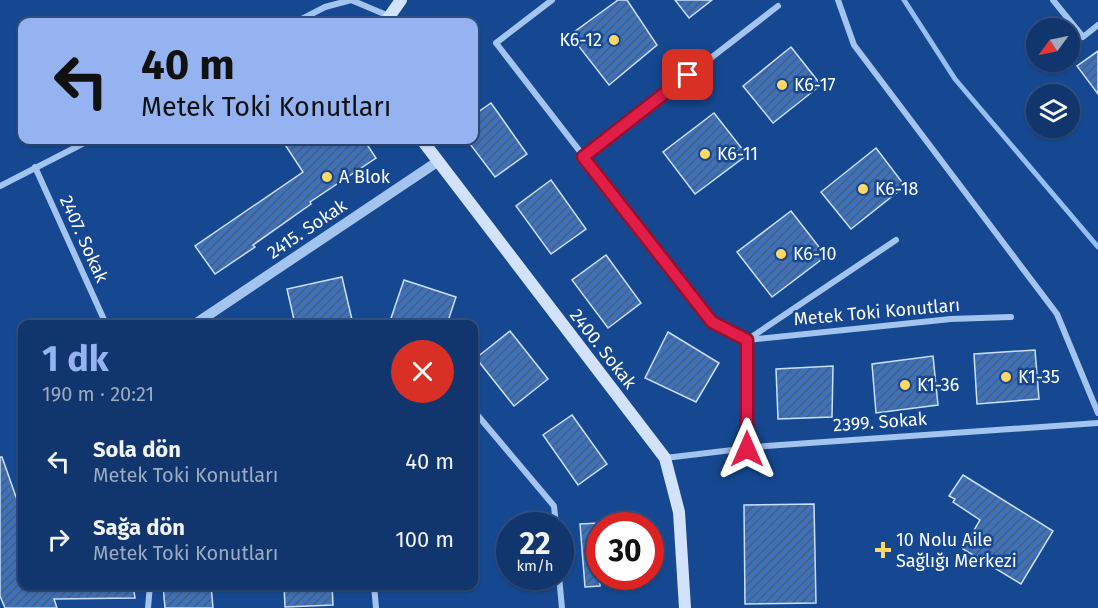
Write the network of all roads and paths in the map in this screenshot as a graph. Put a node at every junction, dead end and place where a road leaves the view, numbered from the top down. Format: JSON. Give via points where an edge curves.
{"nodes":[{"id":1,"x":401,"y":0,"type":"edge"},
{"id":2,"x":552,"y":0,"type":"edge"},
{"id":3,"x":838,"y":0,"type":"edge"},
{"id":4,"x":1053,"y":0,"type":"edge"},
{"id":5,"x":778,"y":6,"type":"dead end"},
{"id":6,"x":304,"y":18,"type":"edge"},
{"id":7,"x":385,"y":18,"type":"edge"},
{"id":8,"x":390,"y":18,"type":"edge"},
{"id":9,"x":1098,"y":25,"type":"edge"},
{"id":10,"x":82,"y":144,"type":"edge"},
{"id":11,"x":425,"y":144,"type":"edge"},
{"id":12,"x":583,"y":157,"type":"junction"},
{"id":13,"x":437,"y":162,"type":"junction"},
{"id":14,"x":35,"y":167,"type":"junction"},
{"id":15,"x":0,"y":186,"type":"edge"},
{"id":16,"x":896,"y":240,"type":"dead end"},
{"id":17,"x":1011,"y":317,"type":"dead end"},
{"id":18,"x":104,"y":320,"type":"edge"},
{"id":19,"x":201,"y":320,"type":"edge"},
{"id":20,"x":747,"y":340,"type":"junction"},
{"id":21,"x":1098,"y":413,"type":"edge"},
{"id":22,"x":478,"y":416,"type":"edge"},
{"id":23,"x":1098,"y":423,"type":"edge"},
{"id":24,"x":747,"y":449,"type":"junction"},
{"id":25,"x":665,"y":458,"type":"junction"},
{"id":26,"x":555,"y":512,"type":"edge"},
{"id":27,"x":150,"y":590,"type":"edge"},
{"id":28,"x":374,"y":590,"type":"edge"},
{"id":29,"x":561,"y":590,"type":"edge"},
{"id":30,"x":148,"y":608,"type":"edge"},
{"id":31,"x":376,"y":608,"type":"edge"},
{"id":32,"x":562,"y":608,"type":"edge"},
{"id":33,"x":685,"y":608,"type":"edge"}],
"edges":[{"from":1,"to":8,"type":"main road"},
{"from":2,"to":12,"type":"street","via":[[496,43]]},
{"from":3,"to":21,"type":"street","via":[[854,45],[1057,314]]},
{"from":4,"to":9,"type":"street","via":[[1083,37]]},
{"from":5,"to":12,"type":"street"},
{"from":6,"to":7,"type":"street","via":[[351,0]]},
{"from":10,"to":14,"type":"street"},
{"from":11,"to":13,"type":"main road","name":"2400. Sokak"},
{"from":12,"to":20,"type":"street","via":[[712,322]]},
{"from":13,"to":19,"type":"street","name":"2415. Sokak"},
{"from":13,"to":25,"type":"main road","name":"2400. Sokak"},
{"from":14,"to":15,"type":"street"},
{"from":14,"to":18,"type":"street","name":"2407. Sokak"},
{"from":16,"to":20,"type":"street","name":"Metek Toki Konutları"},
{"from":17,"to":20,"type":"street","name":"Metek Toki Konutları","via":[[951,319]]},
{"from":20,"to":24,"type":"street"},
{"from":22,"to":26,"type":"street","via":[[554,506]]},
{"from":23,"to":24,"type":"street","name":"2399. Sokak"},
{"from":24,"to":25,"type":"street","name":"2399. Sokak"},
{"from":25,"to":33,"type":"main road","name":"2400. Sokak","via":[[679,512]]},
{"from":27,"to":30,"type":"street"},
{"from":28,"to":31,"type":"street"},
{"from":29,"to":32,"type":"street"}]}
